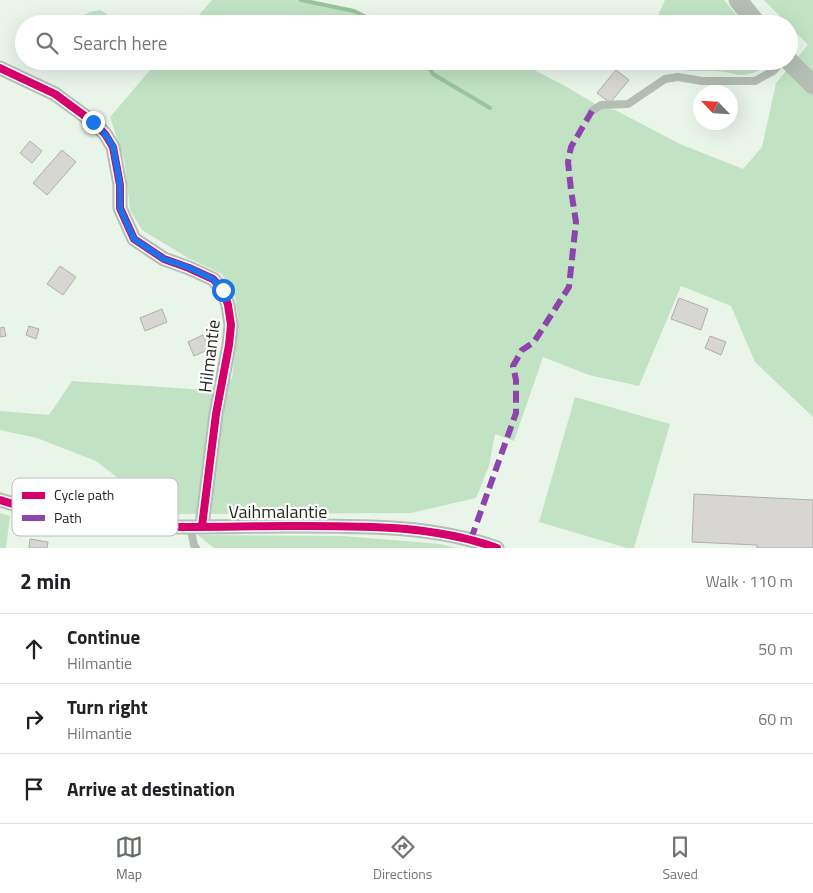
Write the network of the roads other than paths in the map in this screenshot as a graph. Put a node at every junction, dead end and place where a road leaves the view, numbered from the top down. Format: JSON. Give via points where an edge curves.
{"nodes":[{"id":1,"x":738,"y":0,"type":"edge"},
{"id":2,"x":750,"y":15,"type":"edge"},
{"id":3,"x":0,"y":68,"type":"edge"},
{"id":4,"x":774,"y":70,"type":"edge"},
{"id":5,"x":798,"y":70,"type":"edge"},
{"id":6,"x":813,"y":85,"type":"edge"},
{"id":7,"x":592,"y":112,"type":"dead end"},
{"id":8,"x":0,"y":500,"type":"edge"},
{"id":9,"x":12,"y":504,"type":"edge"},
{"id":10,"x":178,"y":525,"type":"edge"},
{"id":11,"x":196,"y":526,"type":"junction"},
{"id":12,"x":196,"y":548,"type":"edge"},
{"id":13,"x":497,"y":548,"type":"edge"}],
"edges":[{"from":1,"to":2,"type":"street"},
{"from":3,"to":11,"type":"street","name":"Hilmantie","via":[[55,94],[93,122],[113,146],[120,185],[120,208],[134,239],[164,259],[213,279],[223,290],[231,325],[229,345]]},
{"from":4,"to":7,"type":"lane","via":[[755,81],[702,81],[678,76],[665,79],[628,104],[601,105]]},
{"from":5,"to":6,"type":"street"},
{"from":8,"to":9,"type":"street","name":"Vaihmalantie"},
{"from":10,"to":11,"type":"street","name":"Vaihmalantie"},
{"from":11,"to":12,"type":"lane"},
{"from":11,"to":13,"type":"street","name":"Vaihmalantie","via":[[381,527],[471,539]]}]}
